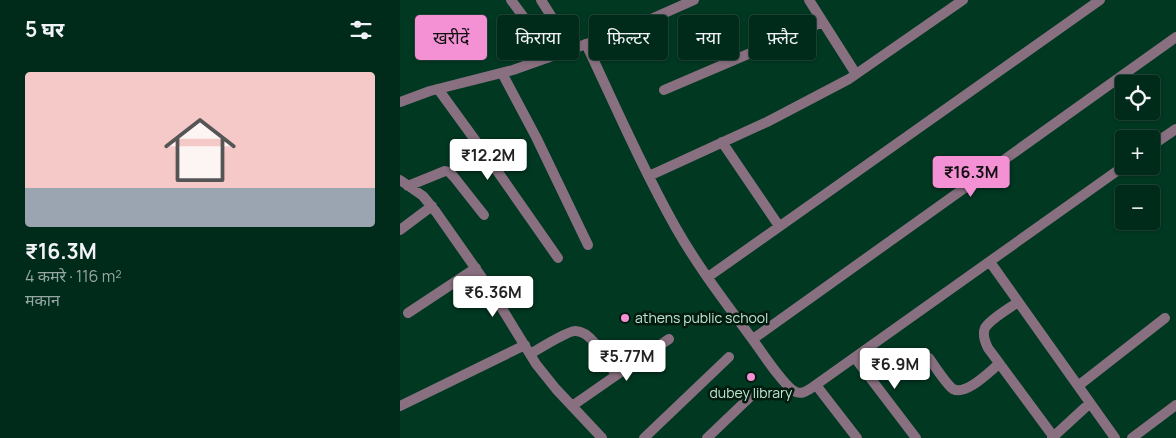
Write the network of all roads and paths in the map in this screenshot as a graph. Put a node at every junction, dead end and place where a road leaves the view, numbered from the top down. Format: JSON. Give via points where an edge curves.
{"nodes":[{"id":1,"x":511,"y":0,"type":"edge"},
{"id":2,"x":541,"y":0,"type":"edge"},
{"id":3,"x":694,"y":0,"type":"edge"},
{"id":4,"x":809,"y":0,"type":"edge"},
{"id":5,"x":963,"y":0,"type":"edge"},
{"id":6,"x":1100,"y":0,"type":"edge"},
{"id":7,"x":522,"y":15,"type":"edge"},
{"id":8,"x":550,"y":15,"type":"edge"},
{"id":9,"x":823,"y":22,"type":"junction"},
{"id":10,"x":1176,"y":37,"type":"edge"},
{"id":11,"x":586,"y":44,"type":"junction"},
{"id":12,"x":579,"y":47,"type":"edge"},
{"id":13,"x":541,"y":60,"type":"edge"},
{"id":14,"x":502,"y":72,"type":"junction"},
{"id":15,"x":856,"y":74,"type":"junction"},
{"id":16,"x":438,"y":90,"type":"junction"},
{"id":17,"x":664,"y":90,"type":"dead end"},
{"id":18,"x":400,"y":102,"type":"edge"},
{"id":19,"x":1176,"y":129,"type":"edge"},
{"id":20,"x":1160,"y":140,"type":"edge"},
{"id":21,"x":722,"y":142,"type":"junction"},
{"id":22,"x":1115,"y":172,"type":"edge"},
{"id":23,"x":649,"y":176,"type":"junction"},
{"id":24,"x":404,"y":183,"type":"edge"},
{"id":25,"x":432,"y":206,"type":"junction"},
{"id":26,"x":484,"y":215,"type":"dead end"},
{"id":27,"x":779,"y":226,"type":"junction"},
{"id":28,"x":400,"y":230,"type":"edge"},
{"id":29,"x":588,"y":245,"type":"dead end"},
{"id":30,"x":558,"y":258,"type":"dead end"},
{"id":31,"x":990,"y":262,"type":"junction"},
{"id":32,"x":476,"y":268,"type":"junction"},
{"id":33,"x":708,"y":277,"type":"junction"},
{"id":34,"x":1018,"y":302,"type":"junction"},
{"id":35,"x":408,"y":313,"type":"dead end"},
{"id":36,"x":1165,"y":318,"type":"dead end"},
{"id":37,"x":670,"y":339,"type":"dead end"},
{"id":38,"x":753,"y":339,"type":"junction"},
{"id":39,"x":528,"y":350,"type":"junction"},
{"id":40,"x":729,"y":357,"type":"dead end"},
{"id":41,"x":854,"y":358,"type":"junction"},
{"id":42,"x":929,"y":358,"type":"dead end"},
{"id":43,"x":999,"y":364,"type":"junction"},
{"id":44,"x":616,"y":375,"type":"junction"},
{"id":45,"x":816,"y":385,"type":"junction"},
{"id":46,"x":1078,"y":386,"type":"junction"},
{"id":47,"x":750,"y":397,"type":"dead end"},
{"id":48,"x":1090,"y":403,"type":"junction"},
{"id":49,"x":1176,"y":405,"type":"edge"},
{"id":50,"x":400,"y":406,"type":"edge"},
{"id":51,"x":572,"y":406,"type":"junction"},
{"id":52,"x":1052,"y":437,"type":"edge"},
{"id":53,"x":602,"y":438,"type":"edge"},
{"id":54,"x":644,"y":438,"type":"edge"},
{"id":55,"x":707,"y":438,"type":"edge"},
{"id":56,"x":857,"y":438,"type":"edge"},
{"id":57,"x":916,"y":438,"type":"edge"},
{"id":58,"x":1115,"y":438,"type":"edge"},
{"id":59,"x":1132,"y":438,"type":"edge"}],
"edges":[{"from":1,"to":7,"type":"street"},
{"from":2,"to":8,"type":"street"},
{"from":3,"to":11,"type":"street"},
{"from":4,"to":9,"type":"street"},
{"from":5,"to":15,"type":"street"},
{"from":6,"to":27,"type":"street"},
{"from":9,"to":15,"type":"street"},
{"from":9,"to":17,"type":"street"},
{"from":10,"to":38,"type":"street"},
{"from":11,"to":12,"type":"street"},
{"from":11,"to":23,"type":"street"},
{"from":13,"to":14,"type":"street"},
{"from":14,"to":16,"type":"street"},
{"from":14,"to":29,"type":"street"},
{"from":15,"to":21,"type":"street","via":[[767,122]]},
{"from":16,"to":18,"type":"street"},
{"from":16,"to":30,"type":"street"},
{"from":19,"to":20,"type":"street"},
{"from":21,"to":23,"type":"street"},
{"from":21,"to":27,"type":"street"},
{"from":22,"to":31,"type":"street"},
{"from":23,"to":33,"type":"street","via":[[676,229]]},
{"from":24,"to":25,"type":"street"},
{"from":24,"to":26,"type":"street","via":[[449,172]]},
{"from":25,"to":28,"type":"street"},
{"from":25,"to":32,"type":"street"},
{"from":27,"to":33,"type":"street"},
{"from":31,"to":34,"type":"street"},
{"from":31,"to":41,"type":"street"},
{"from":32,"to":35,"type":"street"},
{"from":32,"to":39,"type":"street"},
{"from":33,"to":38,"type":"street"},
{"from":34,"to":43,"type":"street","via":[[984,329],[984,340]]},
{"from":34,"to":46,"type":"street"},
{"from":36,"to":46,"type":"street"},
{"from":37,"to":44,"type":"street"},
{"from":38,"to":45,"type":"street","via":[[795,392],[803,393]]},
{"from":39,"to":44,"type":"street","via":[[568,333],[583,332],[591,338]]},
{"from":39,"to":50,"type":"street"},
{"from":39,"to":51,"type":"street"},
{"from":40,"to":54,"type":"street"},
{"from":41,"to":45,"type":"street"},
{"from":41,"to":57,"type":"street"},
{"from":42,"to":43,"type":"street","via":[[948,384],[962,390]]},
{"from":43,"to":52,"type":"street"},
{"from":44,"to":51,"type":"street"},
{"from":45,"to":56,"type":"street"},
{"from":46,"to":48,"type":"street"},
{"from":47,"to":55,"type":"street"},
{"from":48,"to":52,"type":"street"},
{"from":48,"to":58,"type":"street"},
{"from":49,"to":59,"type":"street"},
{"from":51,"to":53,"type":"street"}]}
